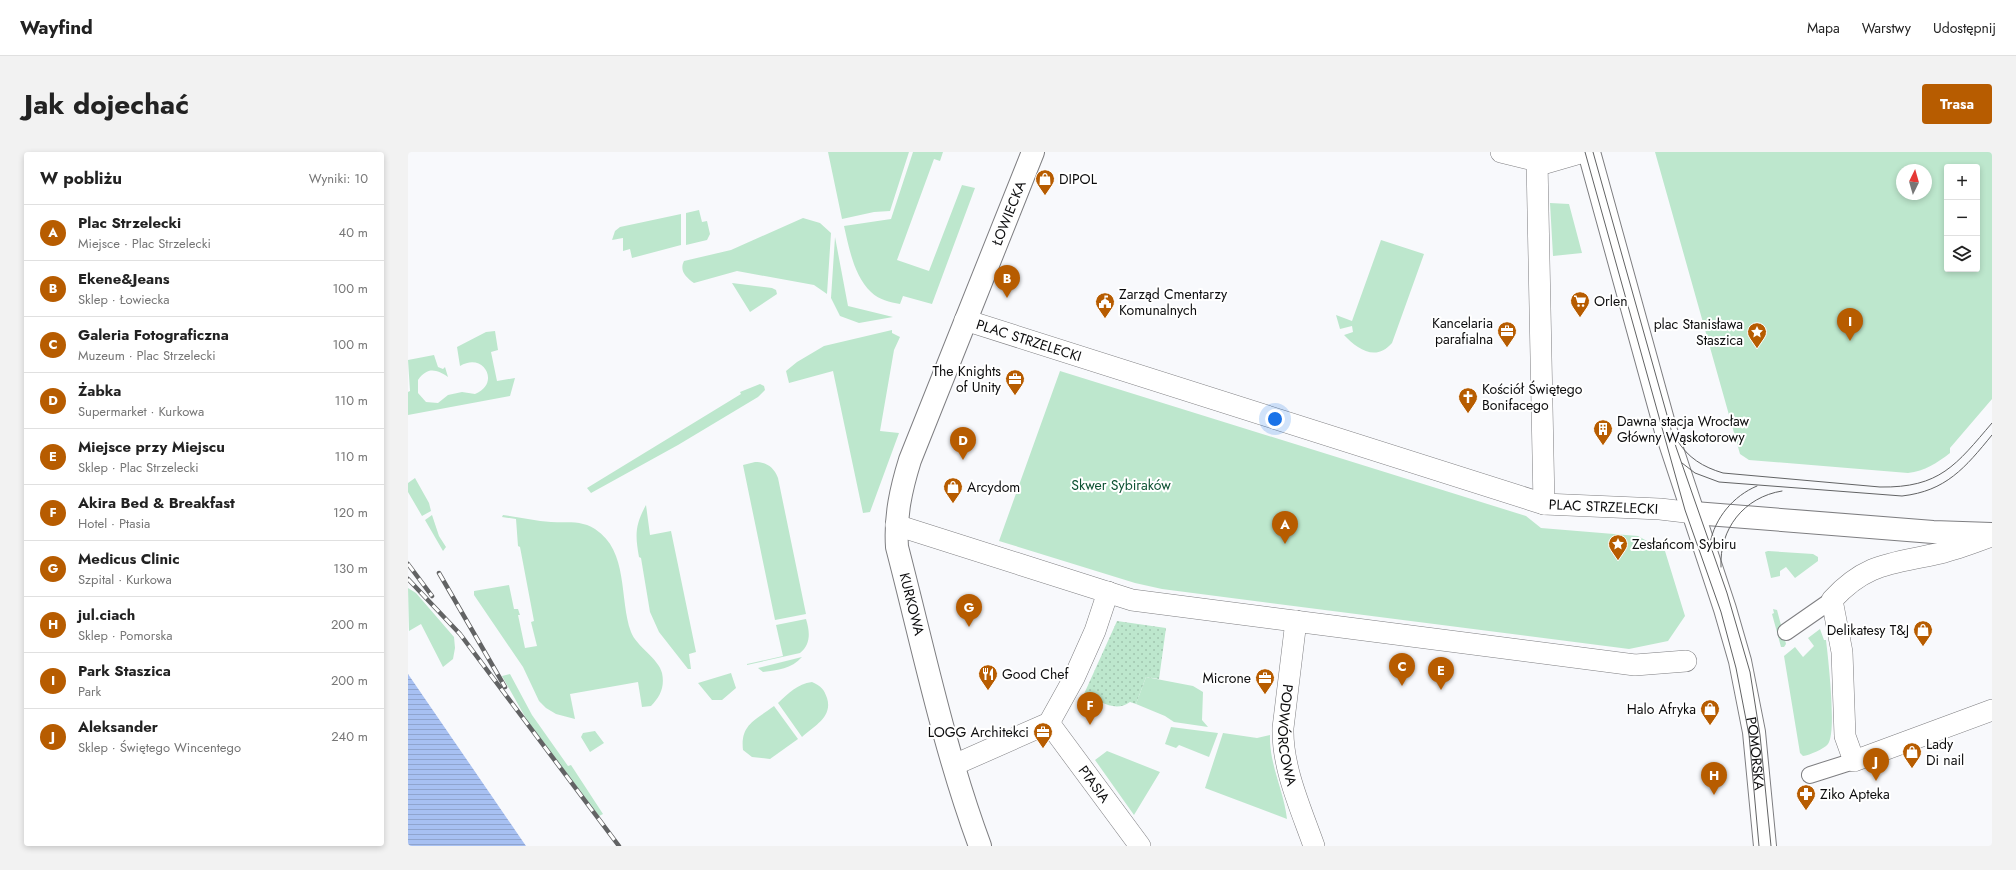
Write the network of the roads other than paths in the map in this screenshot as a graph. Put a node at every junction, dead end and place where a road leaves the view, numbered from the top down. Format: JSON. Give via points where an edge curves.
{"nodes":[{"id":1,"x":1033,"y":152,"type":"edge"},
{"id":2,"x":1501,"y":152,"type":"edge"},
{"id":3,"x":1584,"y":152,"type":"edge"},
{"id":4,"x":1589,"y":152,"type":"edge"},
{"id":5,"x":1537,"y":161,"type":"junction"},
{"id":6,"x":965,"y":320,"type":"junction"},
{"id":7,"x":948,"y":364,"type":"joint"},
{"id":8,"x":1544,"y":504,"type":"junction"},
{"id":9,"x":1694,"y":513,"type":"junction"},
{"id":10,"x":896,"y":525,"type":"junction"},
{"id":11,"x":1992,"y":535,"type":"edge"},
{"id":12,"x":1108,"y":592,"type":"junction"},
{"id":13,"x":1832,"y":600,"type":"junction"},
{"id":14,"x":1296,"y":621,"type":"junction"},
{"id":15,"x":1786,"y":632,"type":"dead end"},
{"id":16,"x":1686,"y":661,"type":"dead end"},
{"id":17,"x":1992,"y":710,"type":"edge"},
{"id":18,"x":1049,"y":723,"type":"junction"},
{"id":19,"x":1854,"y":761,"type":"junction"},
{"id":20,"x":954,"y":765,"type":"junction"},
{"id":21,"x":1810,"y":775,"type":"dead end"},
{"id":22,"x":980,"y":846,"type":"edge"},
{"id":23,"x":1140,"y":846,"type":"edge"},
{"id":24,"x":1314,"y":846,"type":"edge"},
{"id":25,"x":1766,"y":846,"type":"edge"}],
"edges":[{"from":1,"to":6,"type":"street","name":"ŁOWIECKA"},
{"from":2,"to":5,"type":"street"},
{"from":3,"to":5,"type":"street","via":[[1546,163]]},
{"from":4,"to":9,"type":"street","via":[[1666,432]]},
{"from":5,"to":8,"type":"street"},
{"from":6,"to":7,"type":"street","name":"ŁOWIECKA"},
{"from":6,"to":8,"type":"street","name":"PLAC STRZELECKI"},
{"from":7,"to":10,"type":"street","name":"KURKOWA","via":[[910,460],[900,496]]},
{"from":8,"to":9,"type":"street","name":"PLAC STRZELECKI","via":[[1654,508]]},
{"from":9,"to":11,"type":"street","via":[[1758,520]]},
{"from":9,"to":25,"type":"street","name":"POMORSKA","via":[[1740,661],[1754,732]]},
{"from":10,"to":12,"type":"street"},
{"from":10,"to":20,"type":"street","name":"KURKOWA","via":[[897,547]]},
{"from":11,"to":13,"type":"street","via":[[1938,554],[1876,566],[1856,578]]},
{"from":12,"to":14,"type":"street","via":[[1132,600]]},
{"from":12,"to":18,"type":"street","via":[[1074,678]]},
{"from":13,"to":15,"type":"street"},
{"from":13,"to":19,"type":"street","via":[[1842,659],[1845,736]]},
{"from":14,"to":16,"type":"street","via":[[1634,665]]},
{"from":14,"to":24,"type":"street","name":"PODWÓRCOWA","via":[[1283,740],[1288,767]]},
{"from":17,"to":19,"type":"street"},
{"from":18,"to":20,"type":"street"},
{"from":18,"to":23,"type":"street","name":"PTASIA"},
{"from":19,"to":21,"type":"street"},
{"from":20,"to":22,"type":"street","name":"KURKOWA"}]}
